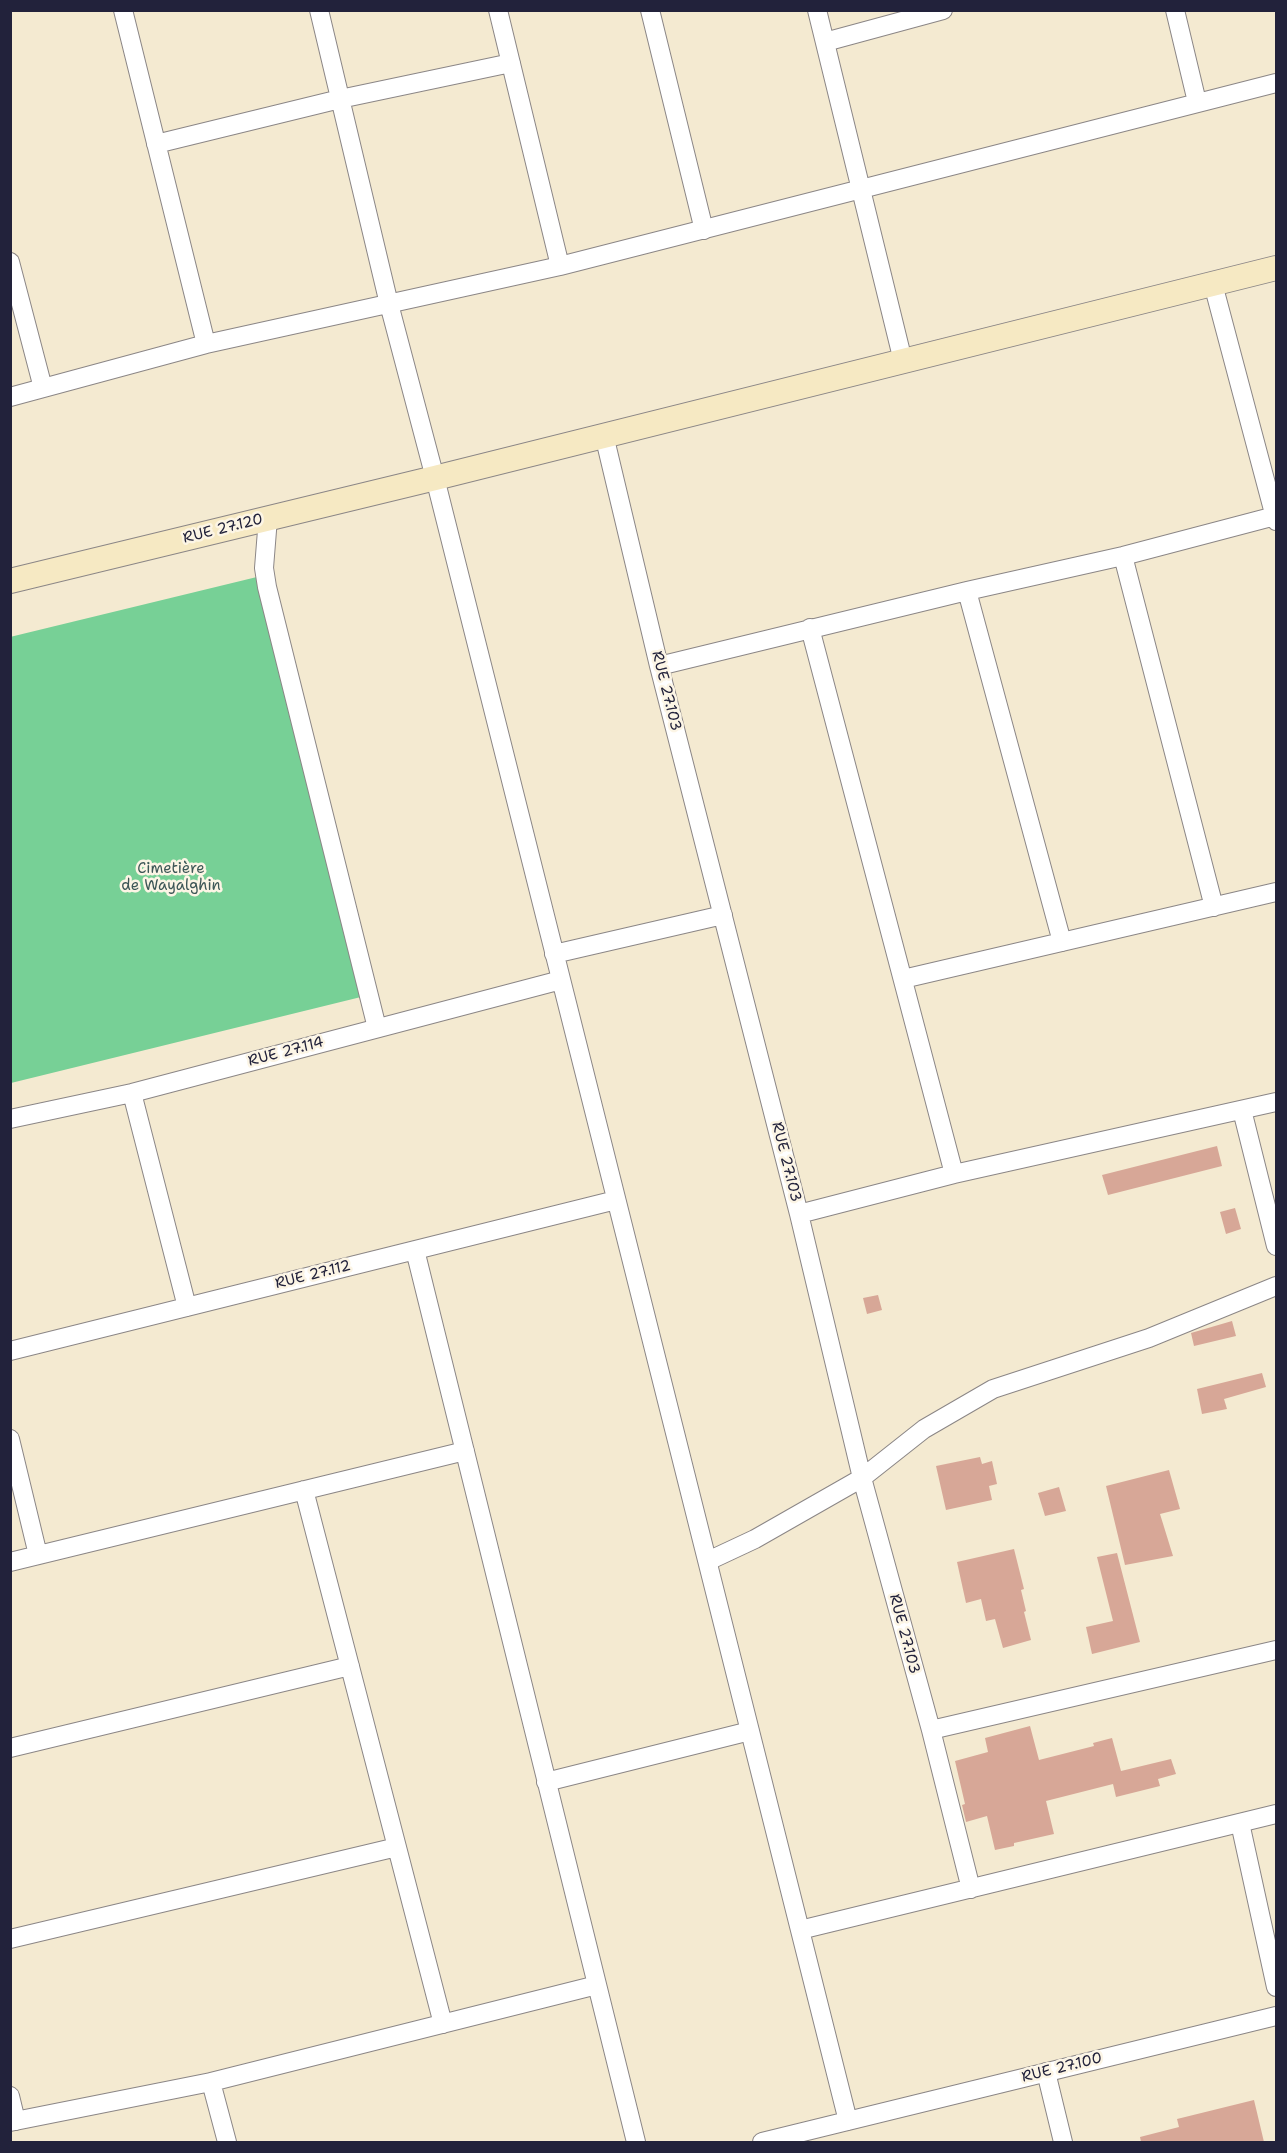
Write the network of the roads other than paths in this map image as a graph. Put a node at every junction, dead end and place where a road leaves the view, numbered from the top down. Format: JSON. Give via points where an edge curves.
{"nodes":[{"id":1,"x":123,"y":10,"type":"edge"},
{"id":2,"x":319,"y":10,"type":"edge"},
{"id":3,"x":498,"y":10,"type":"edge"},
{"id":4,"x":650,"y":10,"type":"edge"},
{"id":5,"x":817,"y":10,"type":"edge"},
{"id":6,"x":1175,"y":10,"type":"edge"},
{"id":7,"x":933,"y":12,"type":"edge"},
{"id":8,"x":825,"y":42,"type":"junction"},
{"id":9,"x":511,"y":63,"type":"junction"},
{"id":10,"x":1276,"y":83,"type":"edge"},
{"id":11,"x":340,"y":99,"type":"junction"},
{"id":12,"x":1197,"y":102,"type":"junction"},
{"id":13,"x":156,"y":144,"type":"junction"},
{"id":14,"x":860,"y":189,"type":"junction"},
{"id":15,"x":704,"y":230,"type":"junction"},
{"id":16,"x":10,"y":262,"type":"edge"},
{"id":17,"x":560,"y":266,"type":"junction"},
{"id":18,"x":1276,"y":268,"type":"edge"},
{"id":19,"x":1213,"y":284,"type":"junction"},
{"id":20,"x":389,"y":304,"type":"junction"},
{"id":21,"x":206,"y":344,"type":"junction"},
{"id":22,"x":903,"y":361,"type":"junction"},
{"id":23,"x":43,"y":388,"type":"junction"},
{"id":24,"x":10,"y":397,"type":"edge"},
{"id":25,"x":604,"y":435,"type":"junction"},
{"id":26,"x":435,"y":478,"type":"junction"},
{"id":27,"x":268,"y":518,"type":"junction"},
{"id":28,"x":1276,"y":518,"type":"edge"},
{"id":29,"x":1123,"y":556,"type":"junction"},
{"id":30,"x":10,"y":581,"type":"edge"},
{"id":31,"x":968,"y":591,"type":"junction"},
{"id":32,"x":810,"y":628,"type":"junction"},
{"id":33,"x":659,"y":666,"type":"junction"},
{"id":34,"x":1276,"y":892,"type":"edge"},
{"id":35,"x":1214,"y":907,"type":"junction"},
{"id":36,"x":723,"y":915,"type":"junction"},
{"id":37,"x":1062,"y":942,"type":"junction"},
{"id":38,"x":554,"y":954,"type":"junction"},
{"id":39,"x":903,"y":979,"type":"junction"},
{"id":40,"x":561,"y":980,"type":"junction"},
{"id":41,"x":377,"y":1028,"type":"junction"},
{"id":42,"x":132,"y":1093,"type":"junction"},
{"id":43,"x":1276,"y":1102,"type":"edge"},
{"id":44,"x":1242,"y":1110,"type":"junction"},
{"id":45,"x":10,"y":1119,"type":"edge"},
{"id":46,"x":954,"y":1174,"type":"junction"},
{"id":47,"x":616,"y":1200,"type":"junction"},
{"id":48,"x":799,"y":1214,"type":"junction"},
{"id":49,"x":1276,"y":1246,"type":"edge"},
{"id":50,"x":415,"y":1250,"type":"junction"},
{"id":51,"x":1276,"y":1286,"type":"edge"},
{"id":52,"x":187,"y":1307,"type":"junction"},
{"id":53,"x":10,"y":1351,"type":"edge"},
{"id":54,"x":10,"y":1440,"type":"edge"},
{"id":55,"x":465,"y":1451,"type":"junction"},
{"id":56,"x":862,"y":1478,"type":"junction"},
{"id":57,"x":304,"y":1490,"type":"junction"},
{"id":58,"x":38,"y":1555,"type":"junction"},
{"id":59,"x":708,"y":1561,"type":"junction"},
{"id":60,"x":10,"y":1562,"type":"edge"},
{"id":61,"x":1276,"y":1650,"type":"edge"},
{"id":62,"x":350,"y":1666,"type":"junction"},
{"id":63,"x":931,"y":1730,"type":"junction"},
{"id":64,"x":750,"y":1731,"type":"junction"},
{"id":65,"x":10,"y":1748,"type":"edge"},
{"id":66,"x":546,"y":1782,"type":"junction"},
{"id":67,"x":1276,"y":1814,"type":"edge"},
{"id":68,"x":1240,"y":1823,"type":"junction"},
{"id":69,"x":397,"y":1846,"type":"junction"},
{"id":70,"x":971,"y":1888,"type":"junction"},
{"id":71,"x":800,"y":1930,"type":"junction"},
{"id":72,"x":10,"y":1938,"type":"edge"},
{"id":73,"x":597,"y":1985,"type":"junction"},
{"id":74,"x":1276,"y":1987,"type":"edge"},
{"id":75,"x":1276,"y":2016,"type":"edge"},
{"id":76,"x":443,"y":2024,"type":"junction"},
{"id":77,"x":1047,"y":2072,"type":"junction"},
{"id":78,"x":212,"y":2082,"type":"junction"},
{"id":79,"x":10,"y":2096,"type":"edge"},
{"id":80,"x":848,"y":2121,"type":"junction"},
{"id":81,"x":13,"y":2122,"type":"edge"},
{"id":82,"x":227,"y":2142,"type":"edge"},
{"id":83,"x":636,"y":2142,"type":"edge"},
{"id":84,"x":762,"y":2142,"type":"edge"},
{"id":85,"x":1063,"y":2142,"type":"edge"}],
"edges":[{"from":1,"to":13,"type":"street"},
{"from":2,"to":11,"type":"street"},
{"from":3,"to":9,"type":"street"},
{"from":4,"to":15,"type":"street"},
{"from":5,"to":8,"type":"street"},
{"from":6,"to":12,"type":"street"},
{"from":7,"to":8,"type":"street"},
{"from":8,"to":14,"type":"street"},
{"from":9,"to":11,"type":"street"},
{"from":9,"to":17,"type":"street"},
{"from":10,"to":12,"type":"street"},
{"from":11,"to":13,"type":"street"},
{"from":11,"to":20,"type":"street"},
{"from":12,"to":14,"type":"street"},
{"from":13,"to":21,"type":"street"},
{"from":14,"to":15,"type":"street"},
{"from":14,"to":22,"type":"street"},
{"from":15,"to":17,"type":"street"},
{"from":16,"to":23,"type":"street"},
{"from":17,"to":20,"type":"street"},
{"from":18,"to":19,"type":"street","name":"RUE 27.120"},
{"from":19,"to":22,"type":"street","name":"RUE 27.120"},
{"from":19,"to":28,"type":"street"},
{"from":20,"to":21,"type":"street"},
{"from":20,"to":26,"type":"street"},
{"from":21,"to":23,"type":"street"},
{"from":22,"to":25,"type":"street","name":"RUE 27.120"},
{"from":23,"to":24,"type":"street"},
{"from":25,"to":26,"type":"street","name":"RUE 27.120"},
{"from":25,"to":33,"type":"street","name":"RUE 27.103"},
{"from":26,"to":27,"type":"street","name":"RUE 27.120"},
{"from":26,"to":38,"type":"street"},
{"from":27,"to":30,"type":"street","name":"RUE 27.120"},
{"from":27,"to":41,"type":"street","via":[[264,568],[267,587]]},
{"from":28,"to":29,"type":"street"},
{"from":29,"to":31,"type":"street"},
{"from":29,"to":35,"type":"street"},
{"from":31,"to":32,"type":"street"},
{"from":31,"to":37,"type":"street"},
{"from":32,"to":33,"type":"street"},
{"from":32,"to":39,"type":"street"},
{"from":33,"to":36,"type":"street","name":"RUE 27.103"},
{"from":34,"to":35,"type":"street"},
{"from":35,"to":37,"type":"street"},
{"from":36,"to":38,"type":"street"},
{"from":36,"to":48,"type":"street","name":"RUE 27.103"},
{"from":37,"to":39,"type":"street"},
{"from":38,"to":40,"type":"street"},
{"from":39,"to":46,"type":"street"},
{"from":40,"to":41,"type":"street","name":"RUE 27.114"},
{"from":40,"to":47,"type":"street"},
{"from":41,"to":42,"type":"street","name":"RUE 27.114"},
{"from":42,"to":45,"type":"street","name":"RUE 27.114"},
{"from":42,"to":52,"type":"street"},
{"from":43,"to":44,"type":"street"},
{"from":44,"to":46,"type":"street"},
{"from":44,"to":49,"type":"street"},
{"from":46,"to":48,"type":"street"},
{"from":47,"to":50,"type":"street","name":"RUE 27.112"},
{"from":47,"to":59,"type":"street"},
{"from":48,"to":56,"type":"street","name":"RUE 27.103"},
{"from":50,"to":52,"type":"street","name":"RUE 27.112"},
{"from":50,"to":55,"type":"street"},
{"from":51,"to":56,"type":"street","via":[[1149,1338],[993,1389],[924,1429]]},
{"from":52,"to":53,"type":"street","name":"RUE 27.112"},
{"from":54,"to":58,"type":"street"},
{"from":55,"to":57,"type":"street"},
{"from":55,"to":66,"type":"street"},
{"from":56,"to":59,"type":"street"},
{"from":56,"to":63,"type":"street","name":"RUE 27.103"},
{"from":57,"to":58,"type":"street"},
{"from":57,"to":62,"type":"street"},
{"from":58,"to":60,"type":"street"},
{"from":59,"to":64,"type":"street"},
{"from":61,"to":63,"type":"street"},
{"from":62,"to":65,"type":"street"},
{"from":62,"to":69,"type":"street"},
{"from":63,"to":70,"type":"street","name":"RUE 27.103"},
{"from":64,"to":66,"type":"street"},
{"from":64,"to":71,"type":"street"},
{"from":66,"to":73,"type":"street"},
{"from":67,"to":68,"type":"street"},
{"from":68,"to":70,"type":"street"},
{"from":68,"to":74,"type":"street"},
{"from":69,"to":72,"type":"street"},
{"from":69,"to":76,"type":"street"},
{"from":70,"to":71,"type":"street"},
{"from":71,"to":80,"type":"street"},
{"from":73,"to":76,"type":"street"},
{"from":73,"to":83,"type":"street"},
{"from":75,"to":77,"type":"street","name":"RUE 27.100"},
{"from":76,"to":78,"type":"street"},
{"from":77,"to":80,"type":"street","name":"RUE 27.100"},
{"from":77,"to":85,"type":"street"},
{"from":78,"to":81,"type":"street"},
{"from":78,"to":82,"type":"street"},
{"from":79,"to":81,"type":"street"},
{"from":80,"to":84,"type":"street","name":"RUE 27.100"}]}
